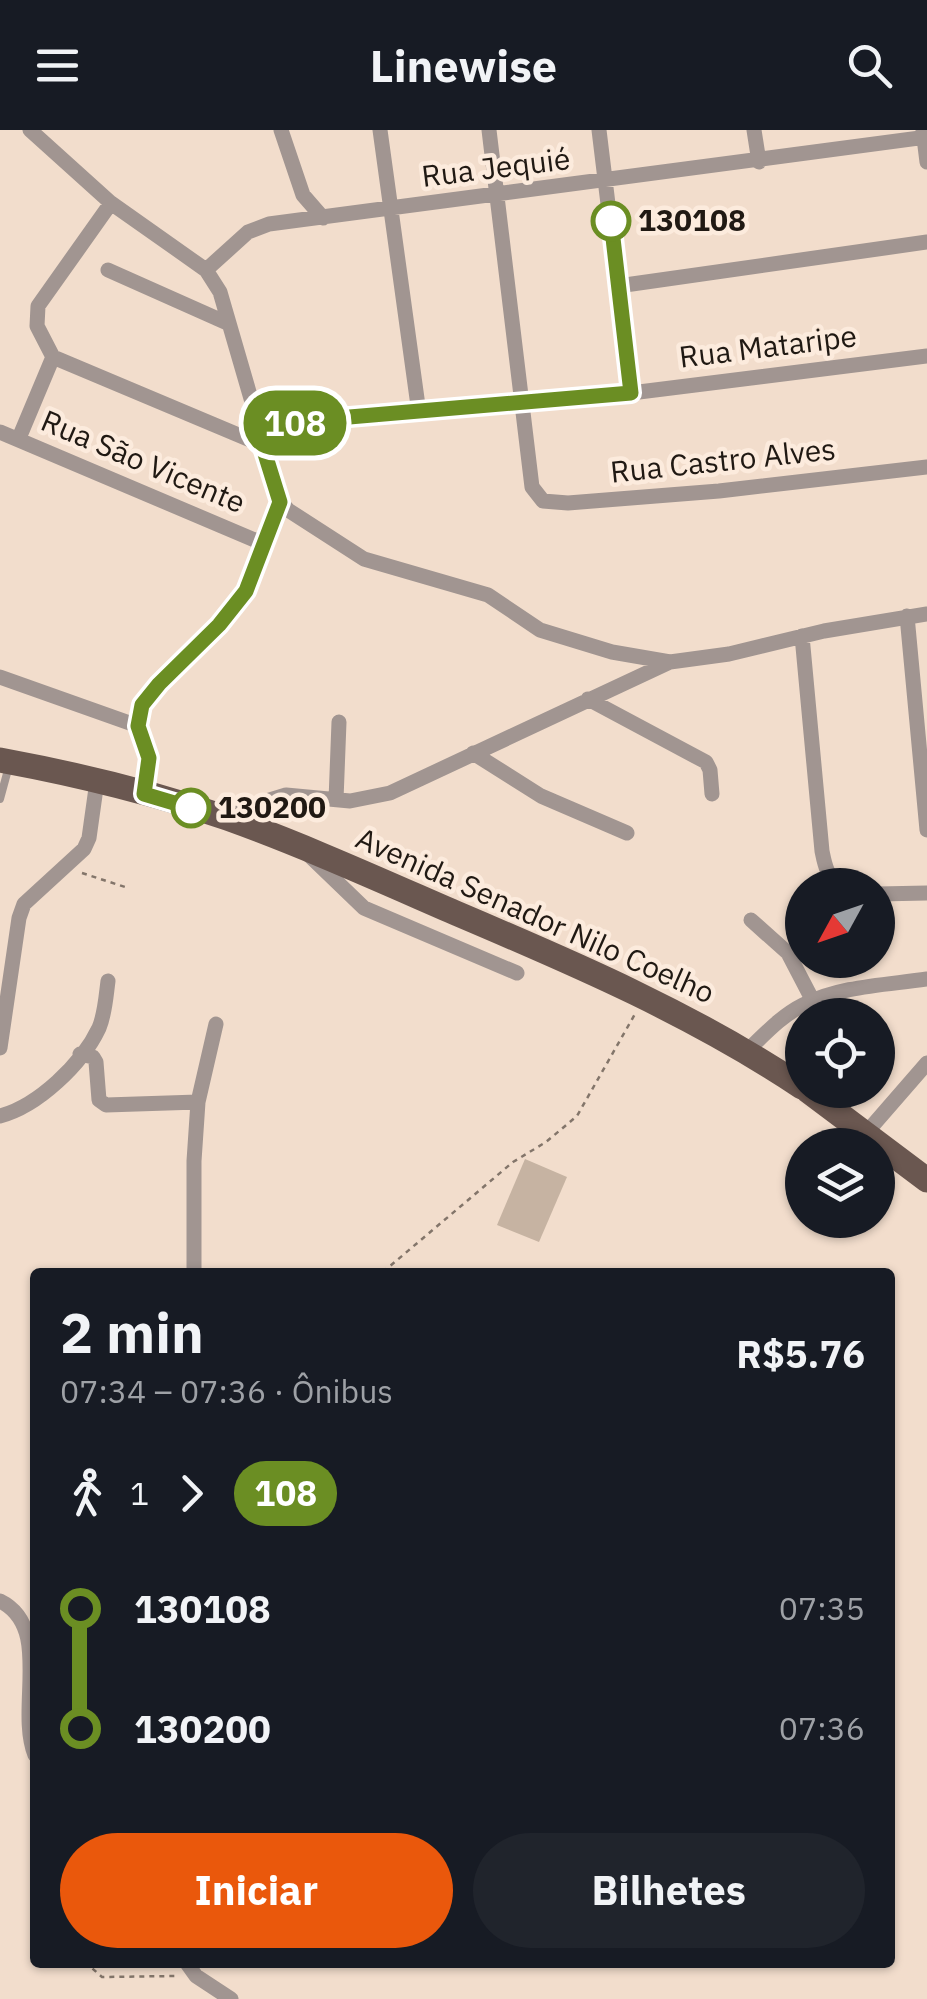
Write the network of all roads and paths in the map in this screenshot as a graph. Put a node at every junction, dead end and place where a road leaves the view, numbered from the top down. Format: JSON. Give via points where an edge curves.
{"nodes":[{"id":1,"x":30,"y":130,"type":"edge"},
{"id":2,"x":281,"y":130,"type":"edge"},
{"id":3,"x":380,"y":130,"type":"edge"},
{"id":4,"x":489,"y":130,"type":"edge"},
{"id":5,"x":599,"y":130,"type":"edge"},
{"id":6,"x":754,"y":130,"type":"edge"},
{"id":7,"x":924,"y":135,"type":"edge"},
{"id":8,"x":759,"y":162,"type":"junction"},
{"id":9,"x":927,"y":162,"type":"edge"},
{"id":10,"x":606,"y":181,"type":"junction"},
{"id":11,"x":498,"y":196,"type":"junction"},
{"id":12,"x":111,"y":203,"type":"junction"},
{"id":13,"x":392,"y":209,"type":"junction"},
{"id":14,"x":322,"y":218,"type":"junction"},
{"id":15,"x":927,"y":242,"type":"edge"},
{"id":16,"x":108,"y":270,"type":"dead end"},
{"id":17,"x":206,"y":270,"type":"junction"},
{"id":18,"x":618,"y":286,"type":"junction"},
{"id":19,"x":227,"y":323,"type":"junction"},
{"id":20,"x":927,"y":356,"type":"edge"},
{"id":21,"x":53,"y":357,"type":"junction"},
{"id":22,"x":631,"y":393,"type":"junction"},
{"id":23,"x":524,"y":402,"type":"junction"},
{"id":24,"x":419,"y":413,"type":"junction"},
{"id":25,"x":256,"y":425,"type":"junction"},
{"id":26,"x":0,"y":432,"type":"edge"},
{"id":27,"x":19,"y":438,"type":"junction"},
{"id":28,"x":262,"y":445,"type":"junction"},
{"id":29,"x":927,"y":467,"type":"edge"},
{"id":30,"x":280,"y":502,"type":"junction"},
{"id":31,"x":264,"y":544,"type":"junction"},
{"id":32,"x":927,"y":614,"type":"edge"},
{"id":33,"x":907,"y":616,"type":"junction"},
{"id":34,"x":802,"y":636,"type":"junction"},
{"id":35,"x":670,"y":662,"type":"junction"},
{"id":36,"x":0,"y":676,"type":"edge"},
{"id":37,"x":588,"y":698,"type":"junction"},
{"id":38,"x":339,"y":722,"type":"dead end"},
{"id":39,"x":138,"y":726,"type":"junction"},
{"id":40,"x":474,"y":753,"type":"junction"},
{"id":41,"x":5,"y":761,"type":"edge"},
{"id":42,"x":96,"y":781,"type":"junction"},
{"id":43,"x":144,"y":794,"type":"junction"},
{"id":44,"x":712,"y":794,"type":"dead end"},
{"id":45,"x":0,"y":800,"type":"edge"},
{"id":46,"x":336,"y":800,"type":"junction"},
{"id":47,"x":227,"y":818,"type":"junction"},
{"id":48,"x":927,"y":830,"type":"edge"},
{"id":49,"x":627,"y":833,"type":"dead end"},
{"id":50,"x":304,"y":850,"type":"junction"},
{"id":51,"x":66,"y":868,"type":"junction"},
{"id":52,"x":826,"y":868,"type":"edge"},
{"id":53,"x":125,"y":887,"type":"dead end"},
{"id":54,"x":927,"y":893,"type":"edge"},
{"id":55,"x":895,"y":894,"type":"edge"},
{"id":56,"x":751,"y":920,"type":"dead end"},
{"id":57,"x":518,"y":973,"type":"dead end"},
{"id":58,"x":927,"y":979,"type":"edge"},
{"id":59,"x":108,"y":981,"type":"dead end"},
{"id":60,"x":646,"y":996,"type":"junction"},
{"id":61,"x":810,"y":998,"type":"edge"},
{"id":62,"x":824,"y":998,"type":"edge"},
{"id":63,"x":785,"y":1017,"type":"edge"},
{"id":64,"x":216,"y":1024,"type":"dead end"},
{"id":65,"x":0,"y":1048,"type":"edge"},
{"id":66,"x":747,"y":1051,"type":"junction"},
{"id":67,"x":80,"y":1054,"type":"junction"},
{"id":68,"x":927,"y":1064,"type":"edge"},
{"id":69,"x":785,"y":1076,"type":"edge"},
{"id":70,"x":198,"y":1102,"type":"junction"},
{"id":71,"x":832,"y":1108,"type":"edge"},
{"id":72,"x":0,"y":1116,"type":"edge"},
{"id":73,"x":861,"y":1128,"type":"edge"},
{"id":74,"x":871,"y":1128,"type":"edge"},
{"id":75,"x":895,"y":1150,"type":"edge"},
{"id":76,"x":922,"y":1167,"type":"edge"},
{"id":77,"x":194,"y":1268,"type":"edge"},
{"id":78,"x":388,"y":1268,"type":"edge"},
{"id":79,"x":0,"y":1601,"type":"edge"},
{"id":80,"x":30,"y":1646,"type":"edge"},
{"id":81,"x":30,"y":1646,"type":"edge"},
{"id":82,"x":30,"y":1735,"type":"edge"},
{"id":83,"x":91,"y":1968,"type":"edge"},
{"id":84,"x":191,"y":1969,"type":"edge"},
{"id":85,"x":231,"y":1999,"type":"edge"}],
"edges":[{"from":1,"to":12,"type":"street"},
{"from":2,"to":14,"type":"street","via":[[304,195]]},
{"from":3,"to":13,"type":"street"},
{"from":4,"to":11,"type":"street"},
{"from":5,"to":10,"type":"street"},
{"from":6,"to":8,"type":"street"},
{"from":7,"to":8,"type":"street","name":"Rua Jequié"},
{"from":7,"to":9,"type":"street"},
{"from":8,"to":10,"type":"street","name":"Rua Jequié"},
{"from":10,"to":11,"type":"street","name":"Rua Jequié"},
{"from":10,"to":18,"type":"street"},
{"from":11,"to":13,"type":"street","name":"Rua Jequié"},
{"from":11,"to":23,"type":"street"},
{"from":12,"to":17,"type":"street"},
{"from":12,"to":21,"type":"street","via":[[38,306],[37,326]]},
{"from":13,"to":14,"type":"street","name":"Rua Jequié"},
{"from":13,"to":24,"type":"street"},
{"from":14,"to":17,"type":"street","name":"Rua Jequié","via":[[258,227]]},
{"from":15,"to":18,"type":"street"},
{"from":16,"to":19,"type":"street"},
{"from":17,"to":19,"type":"street"},
{"from":18,"to":22,"type":"street"},
{"from":19,"to":25,"type":"street"},
{"from":20,"to":22,"type":"street","name":"Rua Mataripe"},
{"from":21,"to":27,"type":"street"},
{"from":21,"to":28,"type":"street"},
{"from":22,"to":23,"type":"street","name":"Rua Mataripe"},
{"from":23,"to":24,"type":"street","name":"Rua Mataripe"},
{"from":23,"to":29,"type":"street","name":"Rua Castro Alves","via":[[532,487],[543,501],[719,491]]},
{"from":24,"to":25,"type":"street","name":"Rua Mataripe"},
{"from":25,"to":28,"type":"street"},
{"from":26,"to":27,"type":"street","name":"Rua São Vicente"},
{"from":27,"to":31,"type":"street","name":"Rua São Vicente"},
{"from":28,"to":30,"type":"street"},
{"from":30,"to":31,"type":"street","name":"Rua São Vicente"},
{"from":30,"to":35,"type":"street","via":[[364,559],[488,595],[523,621],[565,639]]},
{"from":31,"to":39,"type":"street","name":"Rua São Vicente","via":[[240,600],[150,694]]},
{"from":32,"to":33,"type":"street"},
{"from":33,"to":34,"type":"street"},
{"from":33,"to":48,"type":"street"},
{"from":34,"to":35,"type":"street"},
{"from":34,"to":52,"type":"street"},
{"from":35,"to":37,"type":"street"},
{"from":36,"to":39,"type":"street"},
{"from":37,"to":40,"type":"street"},
{"from":37,"to":44,"type":"street","via":[[706,762]]},
{"from":38,"to":46,"type":"street"},
{"from":39,"to":43,"type":"street","via":[[149,758]]},
{"from":40,"to":46,"type":"street","via":[[390,793]]},
{"from":40,"to":49,"type":"street","via":[[541,796]]},
{"from":41,"to":42,"type":"main road","name":"Avenida Senador Nilo Coelho"},
{"from":41,"to":45,"type":"lane"},
{"from":42,"to":43,"type":"main road","name":"Avenida Senador Nilo Coelho"},
{"from":42,"to":51,"type":"street","via":[[89,838]]},
{"from":43,"to":47,"type":"main road","name":"Avenida Senador Nilo Coelho"},
{"from":46,"to":47,"type":"street","via":[[286,795]]},
{"from":47,"to":50,"type":"main road","name":"Avenida Senador Nilo Coelho"},
{"from":50,"to":57,"type":"street","via":[[364,908]]},
{"from":50,"to":60,"type":"main road","name":"Avenida Senador Nilo Coelho"},
{"from":51,"to":53,"type":"path"},
{"from":51,"to":65,"type":"street","via":[[24,904]]},
{"from":54,"to":55,"type":"street"},
{"from":56,"to":61,"type":"street","via":[[788,953]]},
{"from":58,"to":62,"type":"street"},
{"from":59,"to":67,"type":"street","via":[[101,1024]]},
{"from":60,"to":66,"type":"main road","name":"Avenida Senador Nilo Coelho"},
{"from":60,"to":78,"type":"path","via":[[577,1116]]},
{"from":63,"to":66,"type":"street"},
{"from":64,"to":70,"type":"street"},
{"from":66,"to":69,"type":"main road","name":"Avenida Senador Nilo Coelho"},
{"from":67,"to":70,"type":"street","via":[[96,1062],[99,1100],[106,1105]]},
{"from":67,"to":72,"type":"street","via":[[52,1085]]},
{"from":68,"to":74,"type":"street"},
{"from":70,"to":77,"type":"street"},
{"from":71,"to":73,"type":"main road","name":"Avenida Senador Nilo Coelho"},
{"from":75,"to":76,"type":"main road","name":"Avenida Senador Nilo Coelho"},
{"from":79,"to":81,"type":"street","via":[[23,1621]]},
{"from":80,"to":82,"type":"street"},
{"from":83,"to":84,"type":"path","via":[[102,1977]]},
{"from":84,"to":85,"type":"street"}]}
